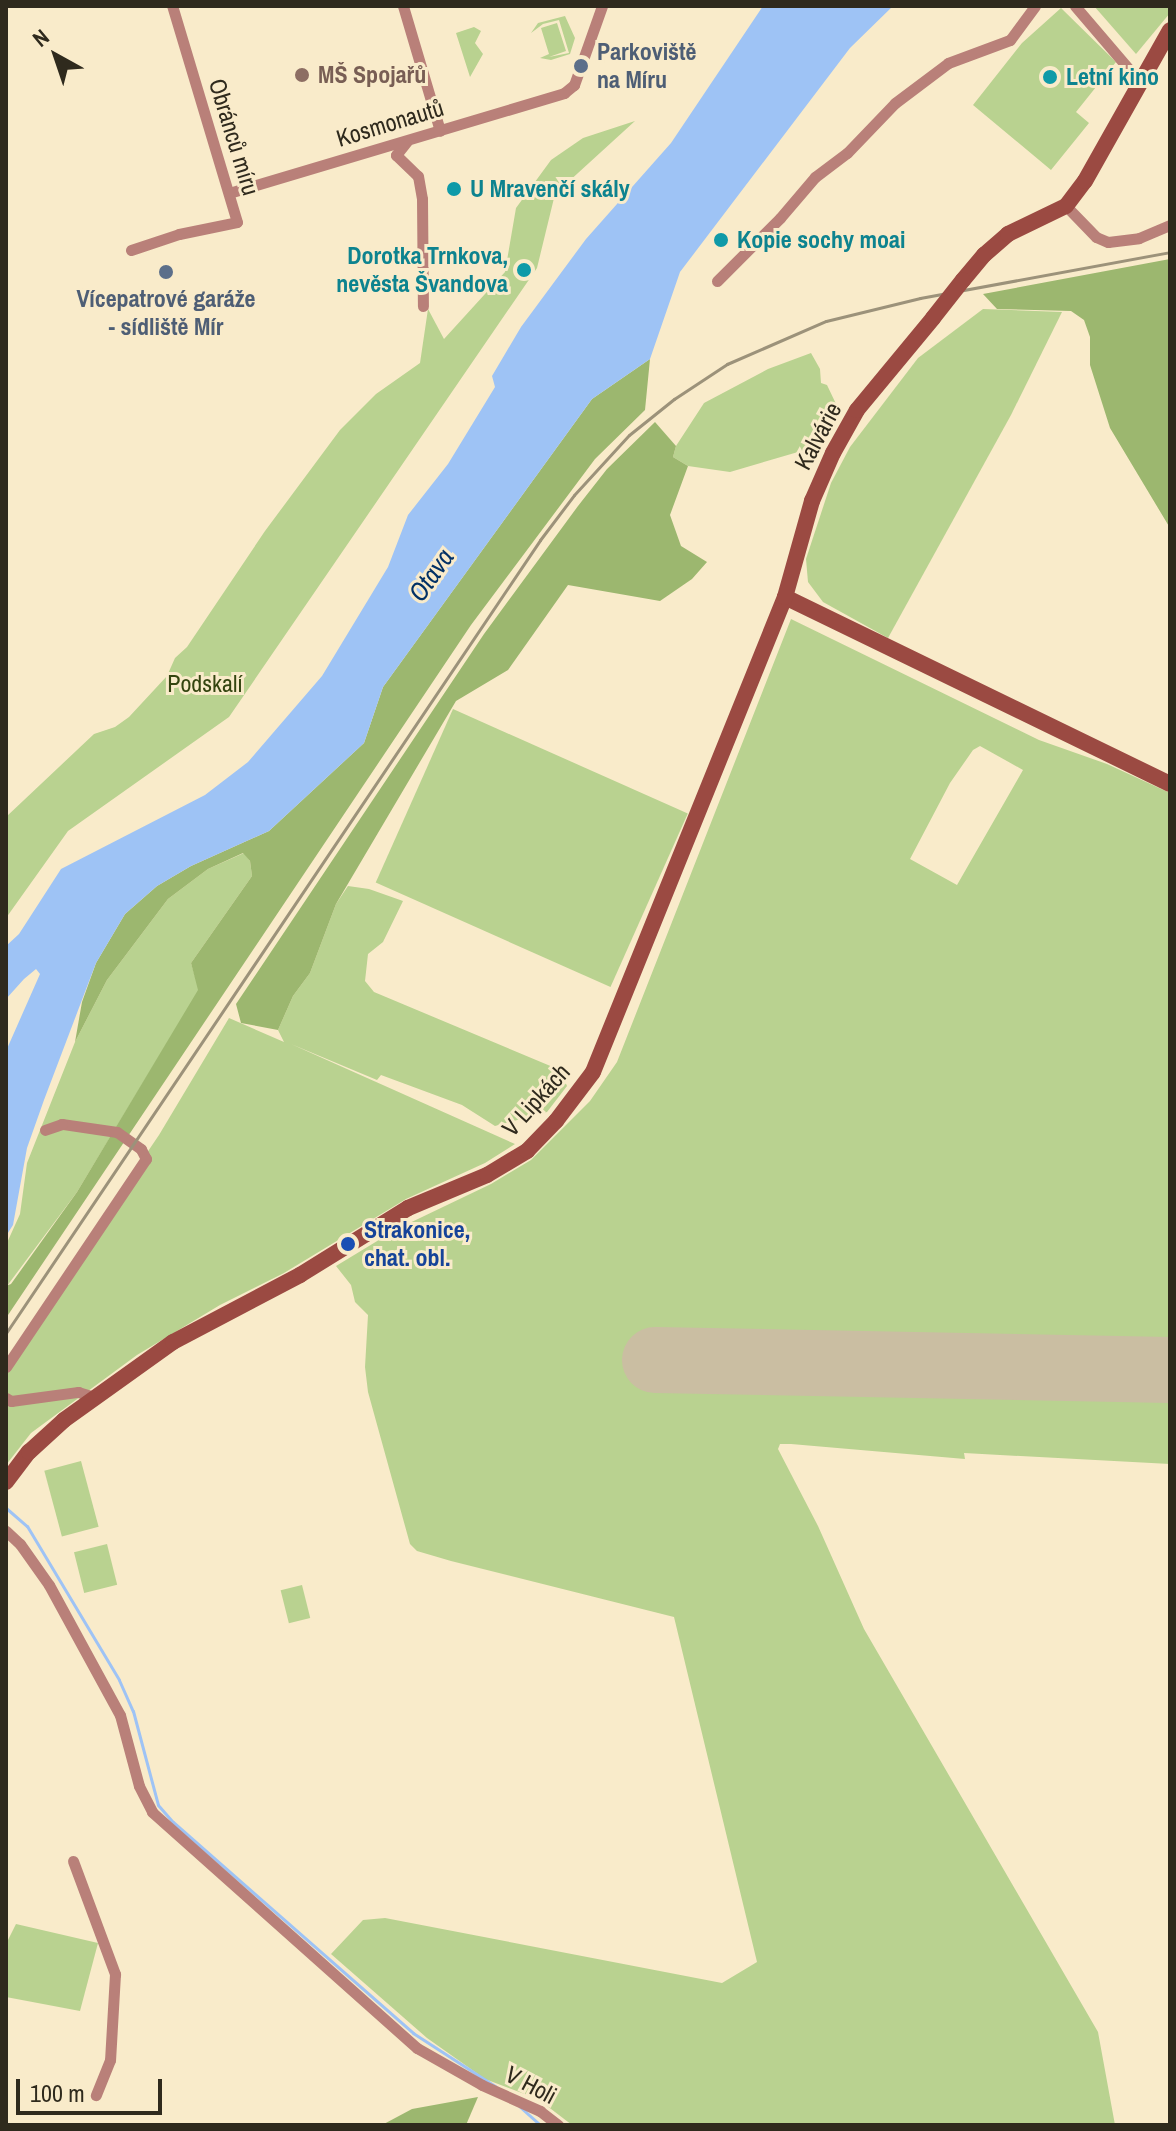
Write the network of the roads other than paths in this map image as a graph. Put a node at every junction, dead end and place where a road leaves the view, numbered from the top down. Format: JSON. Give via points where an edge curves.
{"nodes":[{"id":1,"x":172,"y":6,"type":"edge"},
{"id":2,"x":403,"y":6,"type":"edge"},
{"id":3,"x":602,"y":6,"type":"edge"},
{"id":4,"x":1035,"y":6,"type":"edge"},
{"id":5,"x":1075,"y":6,"type":"edge"},
{"id":6,"x":1170,"y":30,"type":"edge"},
{"id":7,"x":1139,"y":81,"type":"junction"},
{"id":8,"x":440,"y":131,"type":"junction"},
{"id":9,"x":407,"y":141,"type":"junction"},
{"id":10,"x":229,"y":193,"type":"junction"},
{"id":11,"x":1066,"y":206,"type":"junction"},
{"id":12,"x":1170,"y":225,"type":"edge"},
{"id":13,"x":131,"y":250,"type":"dead end"},
{"id":14,"x":717,"y":281,"type":"dead end"},
{"id":15,"x":423,"y":306,"type":"dead end"},
{"id":16,"x":785,"y":597,"type":"junction"},
{"id":17,"x":1170,"y":784,"type":"edge"},
{"id":18,"x":45,"y":1130,"type":"dead end"},
{"id":19,"x":6,"y":1367,"type":"edge"},
{"id":20,"x":94,"y":1397,"type":"junction"},
{"id":21,"x":6,"y":1398,"type":"edge"},
{"id":22,"x":6,"y":1482,"type":"edge"},
{"id":23,"x":6,"y":1531,"type":"edge"},
{"id":24,"x":73,"y":1861,"type":"dead end"},
{"id":25,"x":96,"y":2095,"type":"dead end"},
{"id":26,"x":558,"y":2125,"type":"edge"}],
"edges":[{"from":1,"to":10,"type":"street","name":"Obránců míru"},
{"from":2,"to":8,"type":"street"},
{"from":3,"to":8,"type":"street","name":"Kosmonautů","via":[[574,85],[564,93]]},
{"from":4,"to":14,"type":"street","via":[[1010,40],[948,63],[895,103],[847,153],[815,177]]},
{"from":5,"to":7,"type":"street"},
{"from":6,"to":7,"type":"street"},
{"from":7,"to":11,"type":"street"},
{"from":8,"to":9,"type":"street","name":"Kosmonautů"},
{"from":9,"to":10,"type":"street","name":"Kosmonautů"},
{"from":9,"to":15,"type":"street","via":[[396,155],[418,176]]},
{"from":10,"to":13,"type":"street","name":"Obránců míru","via":[[237,222]]},
{"from":11,"to":12,"type":"street","via":[[1096,237],[1108,242],[1139,238]]},
{"from":11,"to":16,"type":"street","name":"Kalvárie","bridge":true,"via":[[1008,234],[984,255],[857,410],[812,501]]},
{"from":16,"to":17,"type":"street"},
{"from":16,"to":20,"type":"street","name":"V Lipkách","via":[[593,1072],[556,1121],[527,1151],[487,1175],[408,1208],[300,1275],[173,1342]]},
{"from":18,"to":19,"type":"street","via":[[62,1124],[117,1132],[146,1159]]},
{"from":20,"to":21,"type":"street","via":[[78,1392]]},
{"from":20,"to":22,"type":"street","name":"V Lipkách","via":[[29,1452]]},
{"from":23,"to":26,"type":"street","name":"V Holi","via":[[49,1585],[120,1715],[139,1786],[152,1812],[417,2048]]},
{"from":24,"to":25,"type":"street","via":[[115,1974],[110,2060]]}]}
